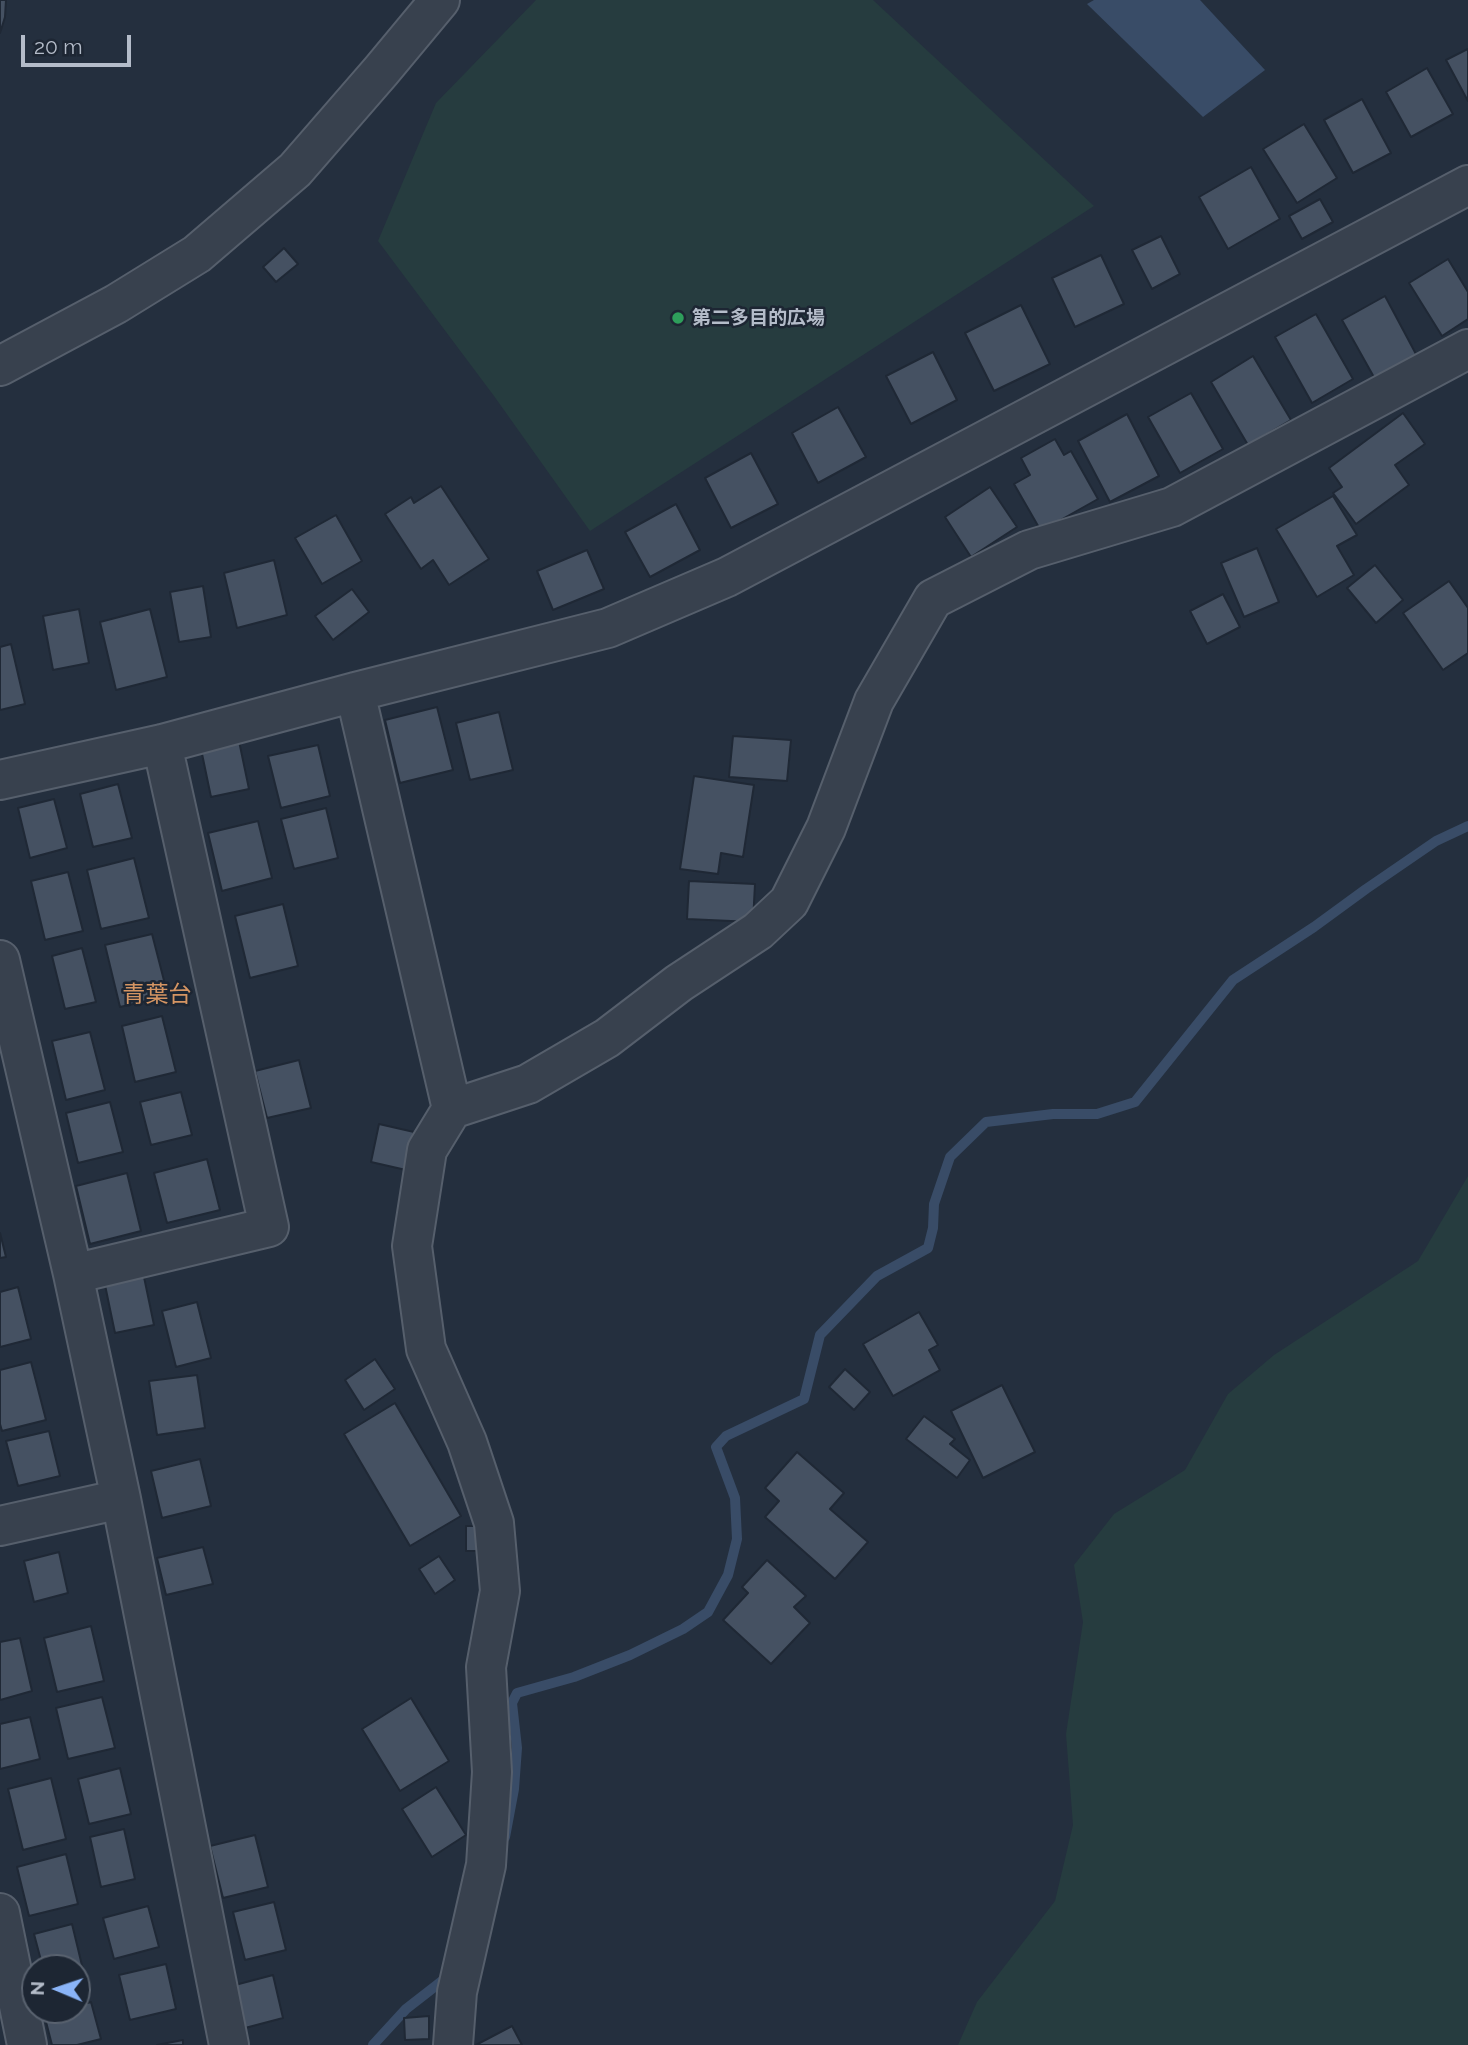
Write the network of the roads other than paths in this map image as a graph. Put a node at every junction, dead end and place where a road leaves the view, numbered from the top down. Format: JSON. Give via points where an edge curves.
{"nodes":[{"id":1,"x":440,"y":0,"type":"edge"},
{"id":2,"x":1468,"y":185,"type":"edge"},
{"id":3,"x":1468,"y":349,"type":"edge"},
{"id":4,"x":0,"y":366,"type":"edge"},
{"id":5,"x":355,"y":692,"type":"junction"},
{"id":6,"x":162,"y":744,"type":"junction"},
{"id":7,"x":0,"y":780,"type":"edge"},
{"id":8,"x":0,"y":960,"type":"edge"},
{"id":9,"x":452,"y":1109,"type":"junction"},
{"id":10,"x":73,"y":1274,"type":"junction"},
{"id":11,"x":121,"y":1499,"type":"junction"},
{"id":12,"x":0,"y":1526,"type":"edge"},
{"id":13,"x":0,"y":1913,"type":"edge"},
{"id":14,"x":27,"y":2045,"type":"edge"},
{"id":15,"x":229,"y":2045,"type":"edge"},
{"id":16,"x":453,"y":2045,"type":"edge"}],
"edges":[{"from":1,"to":4,"type":"street","via":[[295,170],[197,254]]},
{"from":2,"to":5,"type":"street","via":[[727,577],[608,628]]},
{"from":3,"to":9,"type":"street","via":[[1172,507],[1029,550],[933,599],[874,701],[826,828],[789,902],[758,931],[607,1038],[528,1084]]},
{"from":5,"to":6,"type":"street"},
{"from":5,"to":9,"type":"street"},
{"from":6,"to":7,"type":"street"},
{"from":6,"to":10,"type":"street","via":[[269,1227]]},
{"from":8,"to":10,"type":"street"},
{"from":9,"to":16,"type":"street","via":[[427,1150],[412,1246],[426,1349],[467,1442],[494,1523],[500,1591],[486,1667],[492,1772],[486,1865],[457,1993]]},
{"from":10,"to":11,"type":"street"},
{"from":11,"to":12,"type":"street"},
{"from":11,"to":15,"type":"street"},
{"from":13,"to":14,"type":"street"}]}
